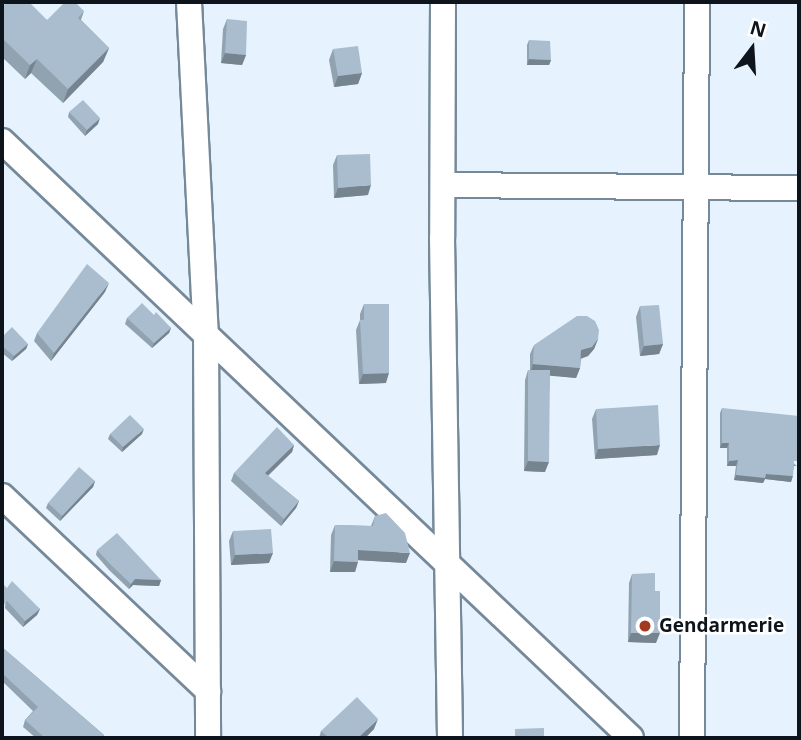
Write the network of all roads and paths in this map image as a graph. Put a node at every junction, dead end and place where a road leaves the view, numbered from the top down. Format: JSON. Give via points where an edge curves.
{"nodes":[{"id":1,"x":189,"y":2,"type":"edge"},
{"id":2,"x":443,"y":2,"type":"edge"},
{"id":3,"x":697,"y":2,"type":"edge"},
{"id":4,"x":2,"y":141,"type":"edge"},
{"id":5,"x":443,"y":185,"type":"junction"},
{"id":6,"x":696,"y":187,"type":"junction"},
{"id":7,"x":799,"y":188,"type":"edge"},
{"id":8,"x":206,"y":335,"type":"junction"},
{"id":9,"x":2,"y":496,"type":"edge"},
{"id":10,"x":448,"y":565,"type":"junction"},
{"id":11,"x":208,"y":691,"type":"junction"},
{"id":12,"x":208,"y":738,"type":"edge"},
{"id":13,"x":450,"y":738,"type":"edge"},
{"id":14,"x":631,"y":738,"type":"edge"},
{"id":15,"x":692,"y":738,"type":"edge"}],
"edges":[{"from":1,"to":8,"type":"street"},
{"from":2,"to":5,"type":"street"},
{"from":3,"to":6,"type":"street"},
{"from":4,"to":8,"type":"street"},
{"from":5,"to":6,"type":"street"},
{"from":5,"to":10,"type":"street"},
{"from":6,"to":7,"type":"street"},
{"from":6,"to":15,"type":"street"},
{"from":8,"to":10,"type":"street"},
{"from":8,"to":11,"type":"street"},
{"from":9,"to":11,"type":"street"},
{"from":10,"to":13,"type":"street"},
{"from":10,"to":14,"type":"street"},
{"from":11,"to":12,"type":"street"}]}
